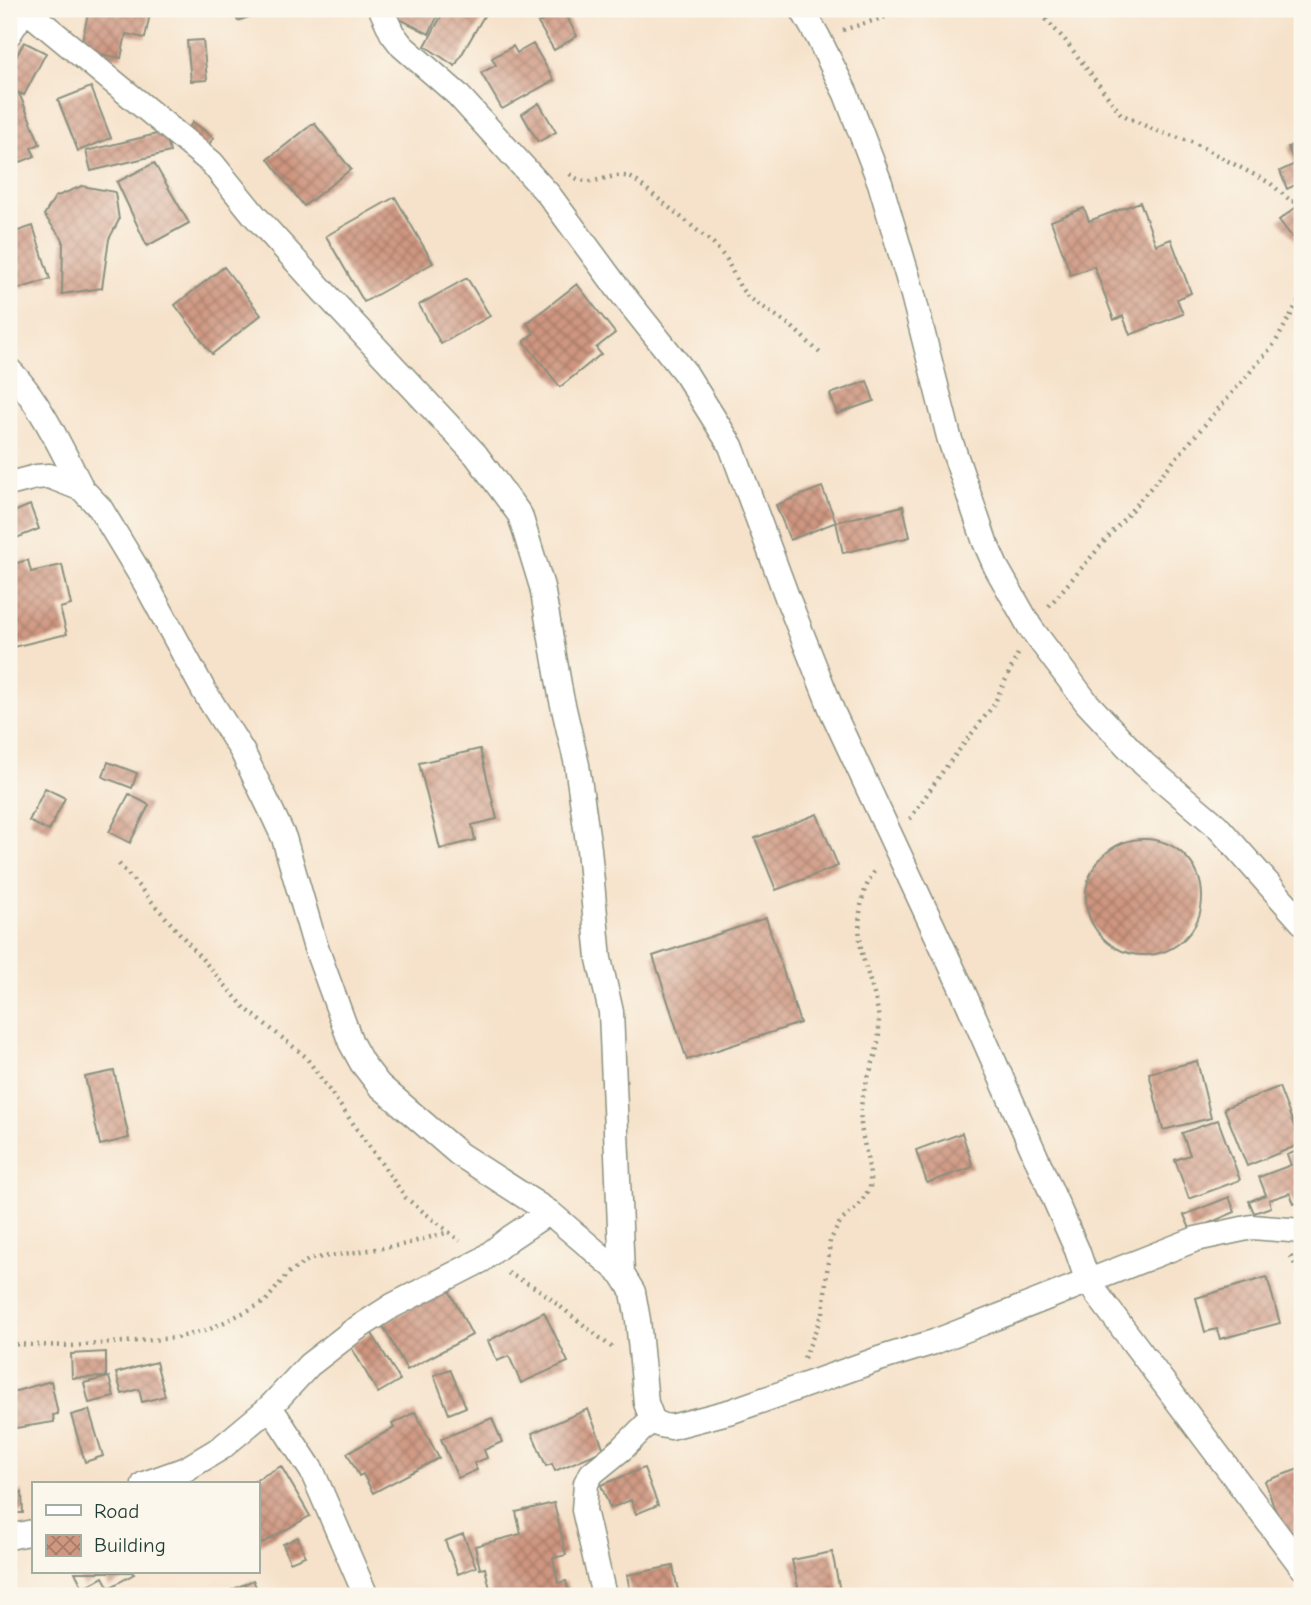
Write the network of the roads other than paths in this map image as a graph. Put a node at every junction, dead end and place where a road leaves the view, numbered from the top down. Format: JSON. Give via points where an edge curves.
{"nodes":[{"id":1,"x":381,"y":9,"type":"edge"},
{"id":2,"x":802,"y":9,"type":"edge"},
{"id":3,"x":9,"y":34,"type":"edge"},
{"id":4,"x":9,"y":370,"type":"edge"},
{"id":5,"x":9,"y":484,"type":"edge"},
{"id":6,"x":82,"y":488,"type":"junction"},
{"id":7,"x":1302,"y":922,"type":"edge"},
{"id":8,"x":549,"y":1212,"type":"junction"},
{"id":9,"x":1302,"y":1231,"type":"edge"},
{"id":10,"x":622,"y":1275,"type":"junction"},
{"id":11,"x":1088,"y":1282,"type":"junction"},
{"id":12,"x":270,"y":1407,"type":"junction"},
{"id":13,"x":652,"y":1419,"type":"junction"},
{"id":14,"x":150,"y":1482,"type":"edge"},
{"id":15,"x":32,"y":1532,"type":"edge"},
{"id":16,"x":9,"y":1537,"type":"edge"},
{"id":17,"x":1302,"y":1567,"type":"edge"},
{"id":18,"x":366,"y":1596,"type":"edge"},
{"id":19,"x":604,"y":1596,"type":"edge"}],
"edges":[{"from":1,"to":11,"type":"street","via":[[401,46],[457,94],[549,195],[686,373],[731,446],[833,713],[962,989]]},
{"from":2,"to":7,"type":"street","via":[[845,94],[880,183],[949,437],[996,567],[1030,627],[1118,739],[1217,826]]},
{"from":3,"to":10,"type":"street","via":[[24,9],[212,163],[255,216],[476,455],[520,515],[541,587],[577,765],[598,959],[611,1012]]},
{"from":4,"to":6,"type":"street","via":[[51,430]]},
{"from":5,"to":6,"type":"street","via":[[49,476]]},
{"from":6,"to":8,"type":"street","via":[[100,508],[146,584],[264,795],[284,838],[315,945],[362,1063],[379,1085],[459,1154]]},
{"from":8,"to":10,"type":"street"},
{"from":8,"to":12,"type":"street","via":[[482,1260],[353,1331],[309,1365]]},
{"from":9,"to":11,"type":"street","via":[[1252,1227],[1196,1238]]},
{"from":10,"to":13,"type":"street","via":[[633,1292],[646,1403]]},
{"from":11,"to":13,"type":"street","via":[[934,1342],[732,1411],[664,1427]]},
{"from":11,"to":17,"type":"street"},
{"from":12,"to":14,"type":"street","via":[[221,1448],[186,1469]]},
{"from":12,"to":18,"type":"street","via":[[312,1471]]},
{"from":13,"to":19,"type":"street","via":[[586,1483],[584,1510]]},
{"from":15,"to":16,"type":"street"}]}
